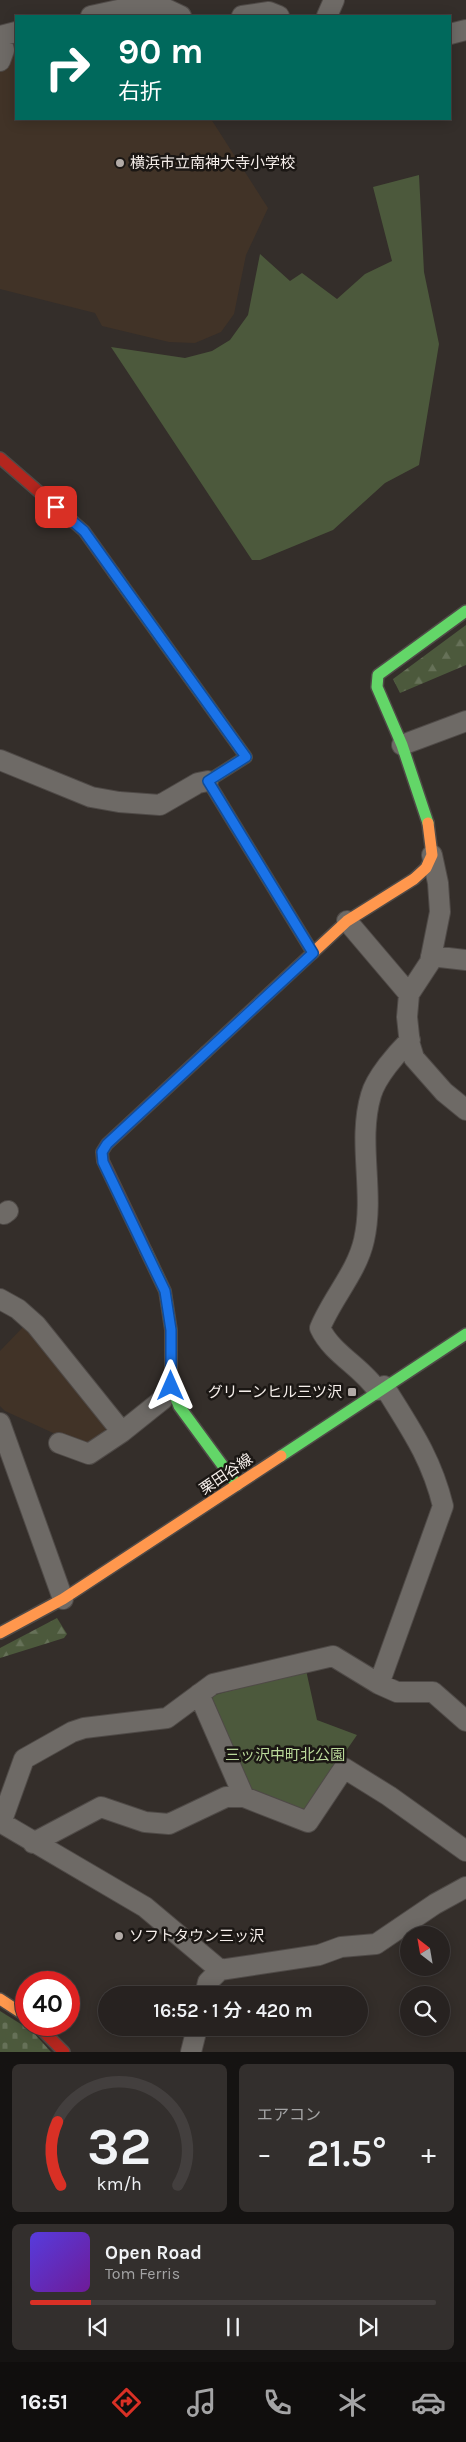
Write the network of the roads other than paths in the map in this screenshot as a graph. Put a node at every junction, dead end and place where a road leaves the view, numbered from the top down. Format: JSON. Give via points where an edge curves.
{"nodes":[{"id":1,"x":184,"y":0,"type":"edge"},
{"id":2,"x":334,"y":0,"type":"edge"},
{"id":3,"x":96,"y":15,"type":"edge"},
{"id":4,"x":179,"y":15,"type":"edge"},
{"id":5,"x":181,"y":15,"type":"edge"},
{"id":6,"x":249,"y":15,"type":"edge"},
{"id":7,"x":276,"y":15,"type":"edge"},
{"id":8,"x":327,"y":15,"type":"edge"},
{"id":9,"x":466,"y":30,"type":"edge"},
{"id":10,"x":15,"y":32,"type":"edge"},
{"id":11,"x":451,"y":34,"type":"edge"},
{"id":12,"x":0,"y":61,"type":"edge"},
{"id":13,"x":0,"y":458,"type":"edge"},
{"id":14,"x":466,"y":611,"type":"edge"},
{"id":15,"x":466,"y":721,"type":"edge"},
{"id":16,"x":402,"y":745,"type":"junction"},
{"id":17,"x":0,"y":760,"type":"edge"},
{"id":18,"x":208,"y":781,"type":"junction"},
{"id":19,"x":432,"y":855,"type":"junction"},
{"id":20,"x":347,"y":921,"type":"junction"},
{"id":21,"x":313,"y":953,"type":"junction"},
{"id":22,"x":431,"y":956,"type":"junction"},
{"id":23,"x":466,"y":960,"type":"edge"},
{"id":24,"x":409,"y":994,"type":"junction"},
{"id":25,"x":410,"y":1040,"type":"junction"},
{"id":26,"x":466,"y":1110,"type":"edge"},
{"id":27,"x":0,"y":1299,"type":"edge"},
{"id":28,"x":466,"y":1334,"type":"edge"},
{"id":29,"x":171,"y":1386,"type":"junction"},
{"id":30,"x":380,"y":1388,"type":"junction"},
{"id":31,"x":0,"y":1424,"type":"edge"},
{"id":32,"x":122,"y":1432,"type":"junction"},
{"id":33,"x":59,"y":1443,"type":"dead end"},
{"id":34,"x":237,"y":1485,"type":"junction"},
{"id":35,"x":63,"y":1599,"type":"junction"},
{"id":36,"x":0,"y":1633,"type":"edge"},
{"id":37,"x":379,"y":1684,"type":"junction"},
{"id":38,"x":200,"y":1694,"type":"junction"},
{"id":39,"x":466,"y":1721,"type":"edge"},
{"id":40,"x":244,"y":1797,"type":"junction"},
{"id":41,"x":1,"y":1822,"type":"edge"},
{"id":42,"x":33,"y":1843,"type":"junction"},
{"id":43,"x":466,"y":1851,"type":"edge"},
{"id":44,"x":466,"y":1887,"type":"edge"},
{"id":45,"x":220,"y":1970,"type":"junction"},
{"id":46,"x":207,"y":1986,"type":"edge"},
{"id":47,"x":0,"y":1999,"type":"edge"},
{"id":48,"x":15,"y":2009,"type":"edge"},
{"id":49,"x":48,"y":2036,"type":"edge"},
{"id":50,"x":195,"y":2036,"type":"edge"},
{"id":51,"x":64,"y":2052,"type":"edge"},
{"id":52,"x":191,"y":2052,"type":"edge"}],
"edges":[{"from":1,"to":5,"type":"street"},
{"from":2,"to":8,"type":"street"},
{"from":3,"to":4,"type":"street","via":[[146,4]]},
{"from":6,"to":7,"type":"street","via":[[269,12]]},
{"from":9,"to":11,"type":"street"},
{"from":10,"to":12,"type":"street","via":[[0,36],[4,50]]},
{"from":13,"to":18,"type":"street","via":[[84,531],[246,757]]},
{"from":14,"to":16,"type":"street","via":[[378,675],[377,687]]},
{"from":15,"to":16,"type":"street"},
{"from":16,"to":19,"type":"street","via":[[428,817]]},
{"from":17,"to":18,"type":"street","via":[[91,797],[119,802],[160,805],[198,783]]},
{"from":18,"to":21,"type":"street"},
{"from":19,"to":20,"type":"street","via":[[426,868],[414,879]]},
{"from":19,"to":22,"type":"street","via":[[440,912]]},
{"from":20,"to":21,"type":"street"},
{"from":20,"to":24,"type":"street"},
{"from":21,"to":29,"type":"street","via":[[114,1137],[102,1152],[103,1162],[165,1291],[171,1330]]},
{"from":22,"to":23,"type":"street"},
{"from":22,"to":24,"type":"street"},
{"from":24,"to":25,"type":"street"},
{"from":25,"to":26,"type":"street","via":[[414,1058],[444,1092]]},
{"from":25,"to":30,"type":"street","via":[[395,1055],[371,1094],[366,1125],[368,1206],[364,1240],[356,1262],[320,1328],[325,1338]]},
{"from":27,"to":32,"type":"street","via":[[36,1325]]},
{"from":28,"to":30,"type":"street","name":"栗田谷線"},
{"from":29,"to":32,"type":"street","via":[[162,1400]]},
{"from":29,"to":34,"type":"street","via":[[179,1406]]},
{"from":30,"to":34,"type":"street","name":"栗田谷線"},
{"from":30,"to":37,"type":"street","via":[[426,1454],[443,1506]]},
{"from":31,"to":35,"type":"street"},
{"from":32,"to":33,"type":"street","via":[[89,1454]]},
{"from":34,"to":35,"type":"street","name":"栗田谷線"},
{"from":35,"to":36,"type":"street","name":"栗田谷線"},
{"from":37,"to":38,"type":"street","via":[[333,1656],[213,1684]]},
{"from":37,"to":39,"type":"street","via":[[397,1692],[433,1692]]},
{"from":38,"to":40,"type":"street"},
{"from":38,"to":41,"type":"street","via":[[167,1718],[84,1728],[24,1759]]},
{"from":40,"to":42,"type":"street","via":[[226,1796],[169,1824],[145,1822],[101,1807]]},
{"from":40,"to":43,"type":"street","via":[[308,1822],[344,1768]]},
{"from":41,"to":42,"type":"street"},
{"from":42,"to":45,"type":"street","via":[[145,1907]]},
{"from":44,"to":45,"type":"street","via":[[376,1944],[341,1947],[319,1955]]},
{"from":45,"to":46,"type":"street"},
{"from":47,"to":48,"type":"street"},
{"from":49,"to":51,"type":"street"},
{"from":50,"to":52,"type":"street"}]}
